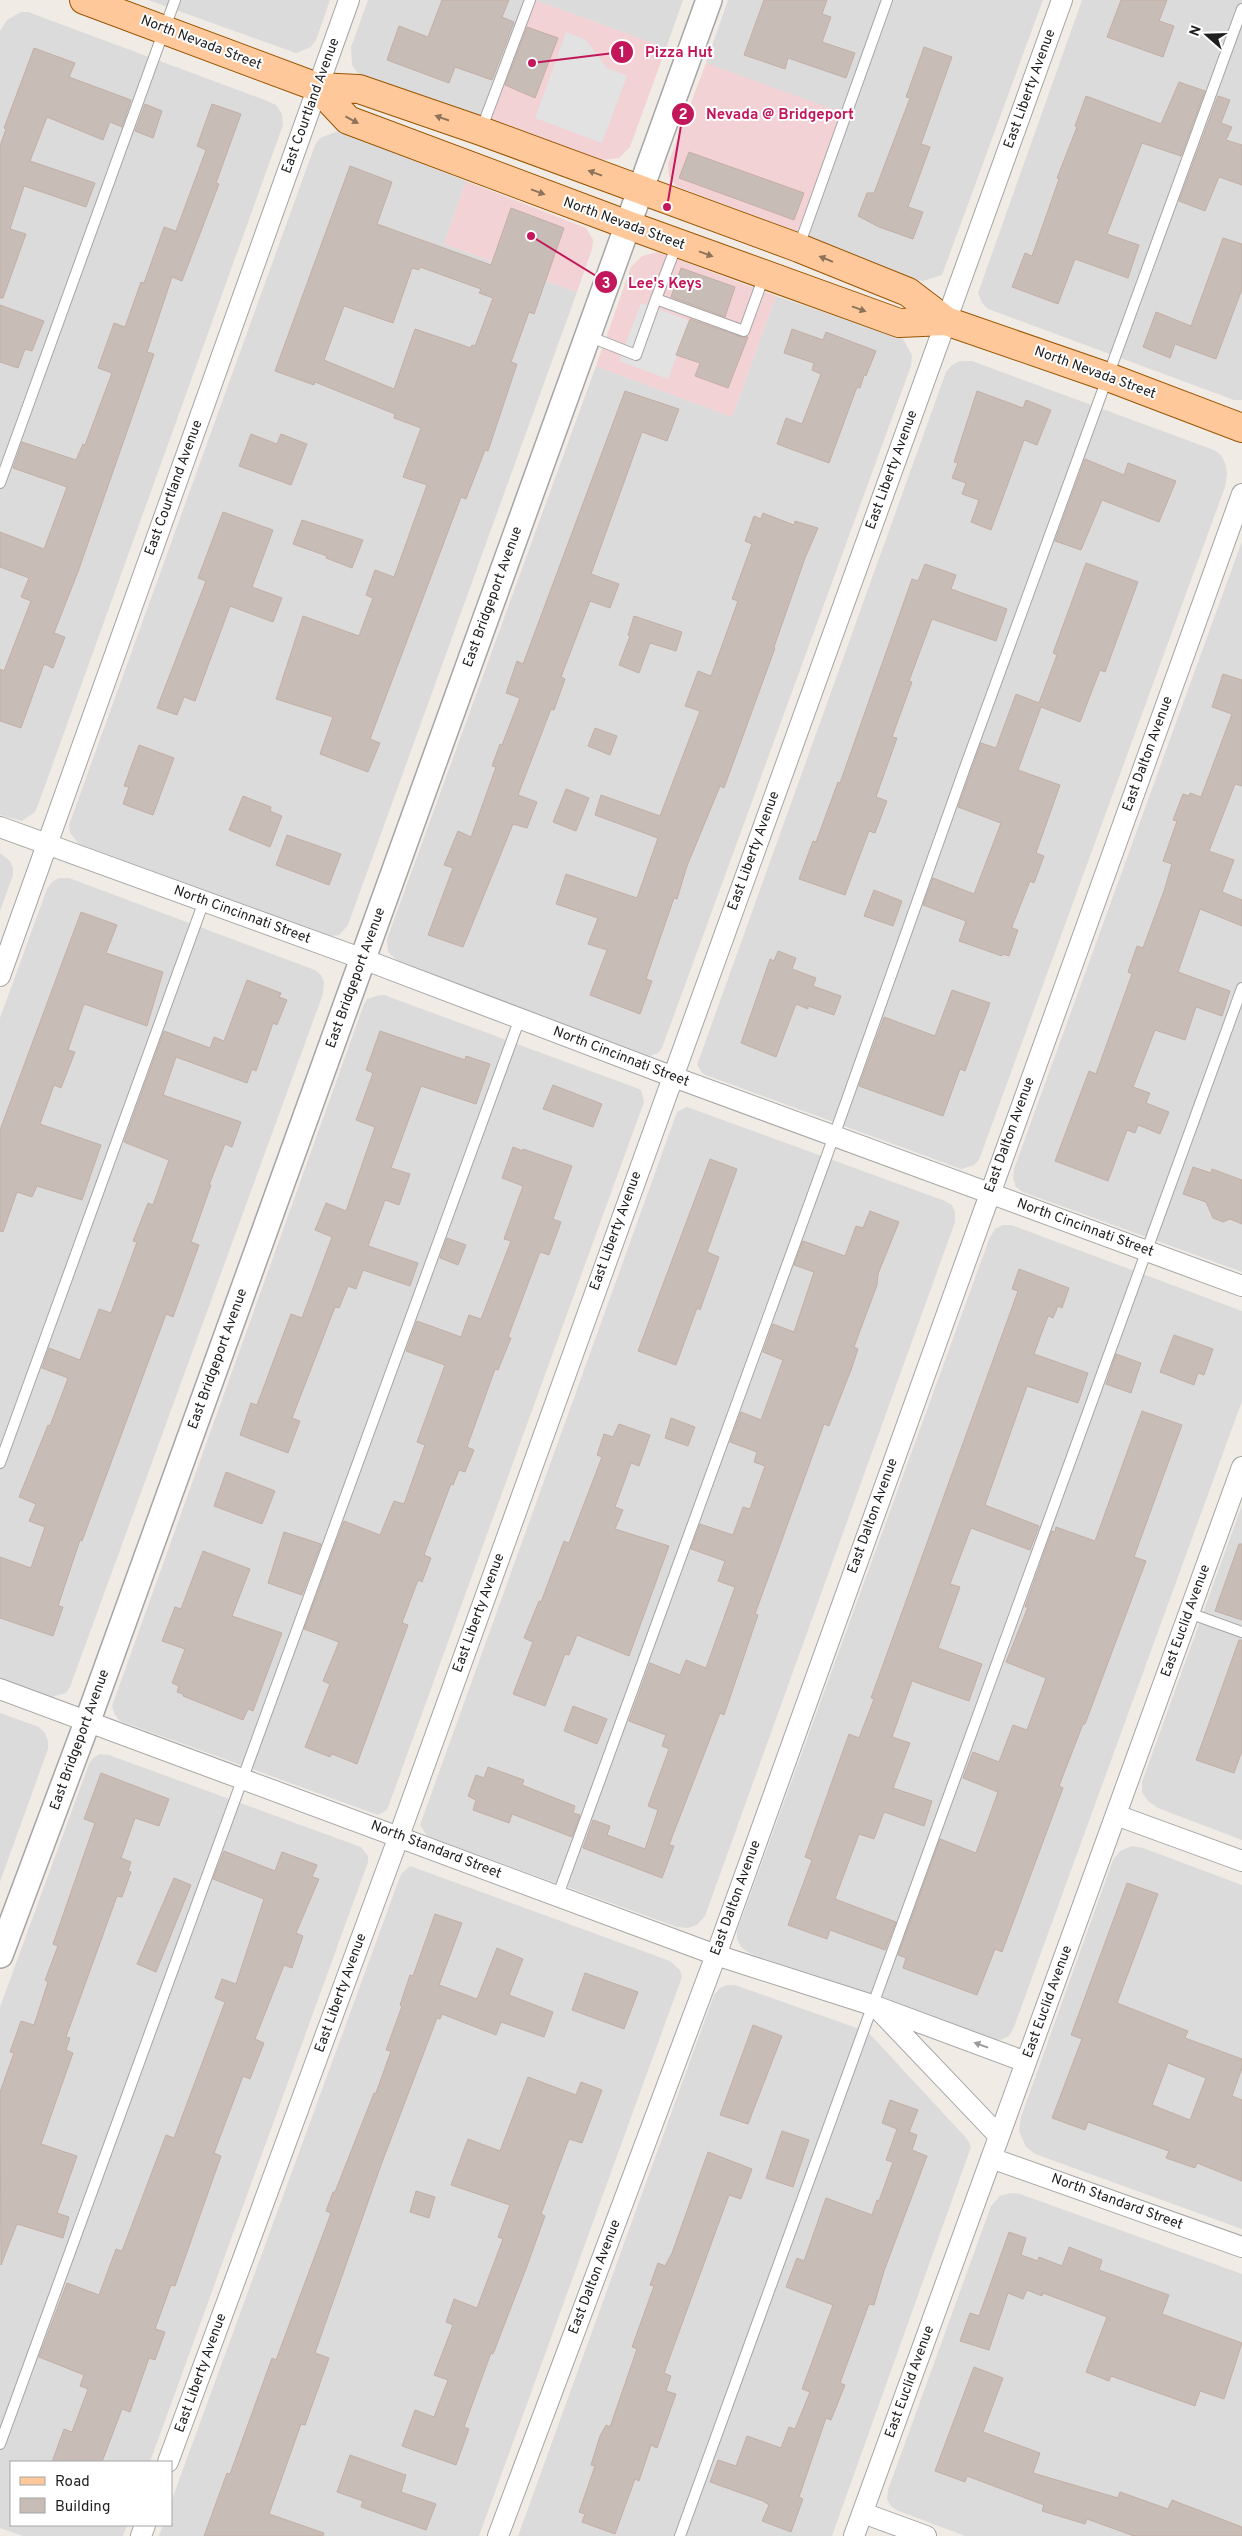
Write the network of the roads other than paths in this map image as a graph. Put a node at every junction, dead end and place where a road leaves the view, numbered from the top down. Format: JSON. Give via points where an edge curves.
{"nodes":[{"id":1,"x":84,"y":0,"type":"edge"},
{"id":2,"x":175,"y":0,"type":"edge"},
{"id":3,"x":349,"y":0,"type":"edge"},
{"id":4,"x":530,"y":0,"type":"edge"},
{"id":5,"x":709,"y":0,"type":"edge"},
{"id":6,"x":886,"y":0,"type":"edge"},
{"id":7,"x":1062,"y":0,"type":"edge"},
{"id":8,"x":1242,"y":9,"type":"edge"},
{"id":9,"x":165,"y":29,"type":"junction"},
{"id":10,"x":317,"y":87,"type":"junction"},
{"id":11,"x":481,"y":131,"type":"junction"},
{"id":12,"x":641,"y":190,"type":"junction"},
{"id":13,"x":628,"y":225,"type":"junction"},
{"id":14,"x":677,"y":243,"type":"junction"},
{"id":15,"x":799,"y":248,"type":"junction"},
{"id":16,"x":764,"y":275,"type":"junction"},
{"id":17,"x":656,"y":299,"type":"junction"},
{"id":18,"x":946,"y":321,"type":"junction"},
{"id":19,"x":588,"y":336,"type":"junction"},
{"id":20,"x":1108,"y":377,"type":"junction"},
{"id":21,"x":1242,"y":428,"type":"edge"},
{"id":22,"x":0,"y":483,"type":"edge"},
{"id":23,"x":1242,"y":494,"type":"edge"},
{"id":24,"x":0,"y":827,"type":"edge"},
{"id":25,"x":47,"y":845,"type":"junction"},
{"id":26,"x":204,"y":901,"type":"junction"},
{"id":27,"x":363,"y":958,"type":"junction"},
{"id":28,"x":0,"y":976,"type":"edge"},
{"id":29,"x":1242,"y":988,"type":"edge"},
{"id":30,"x":520,"y":1018,"type":"junction"},
{"id":31,"x":671,"y":1076,"type":"junction"},
{"id":32,"x":834,"y":1136,"type":"junction"},
{"id":33,"x":989,"y":1193,"type":"junction"},
{"id":34,"x":1146,"y":1251,"type":"junction"},
{"id":35,"x":1242,"y":1286,"type":"edge"},
{"id":36,"x":0,"y":1463,"type":"edge"},
{"id":37,"x":1242,"y":1467,"type":"edge"},
{"id":38,"x":1189,"y":1613,"type":"junction"},
{"id":39,"x":1242,"y":1632,"type":"edge"},
{"id":40,"x":0,"y":1689,"type":"edge"},
{"id":41,"x":88,"y":1720,"type":"junction"},
{"id":42,"x":243,"y":1778,"type":"junction"},
{"id":43,"x":1116,"y":1815,"type":"junction"},
{"id":44,"x":399,"y":1836,"type":"junction"},
{"id":45,"x":1242,"y":1861,"type":"edge"},
{"id":46,"x":558,"y":1895,"type":"junction"},
{"id":47,"x":716,"y":1954,"type":"junction"},
{"id":48,"x":0,"y":1955,"type":"edge"},
{"id":49,"x":874,"y":2006,"type":"junction"},
{"id":50,"x":1026,"y":2062,"type":"junction"},
{"id":51,"x":999,"y":2136,"type":"junction"},
{"id":52,"x":991,"y":2158,"type":"junction"},
{"id":53,"x":1242,"y":2247,"type":"edge"},
{"id":54,"x":0,"y":2444,"type":"edge"},
{"id":55,"x":168,"y":2461,"type":"edge"},
{"id":56,"x":863,"y":2513,"type":"junction"},
{"id":57,"x":498,"y":2536,"type":"edge"},
{"id":58,"x":680,"y":2536,"type":"edge"},
{"id":59,"x":854,"y":2536,"type":"edge"},
{"id":60,"x":926,"y":2536,"type":"edge"}],
"edges":[{"from":1,"to":9,"type":"main road","name":"North Nevada Street"},
{"from":2,"to":9,"type":"lane"},
{"from":3,"to":10,"type":"street","name":"East Courtland Avenue"},
{"from":4,"to":11,"type":"lane"},
{"from":5,"to":12,"type":"street","name":"East Bridgeport Avenue"},
{"from":6,"to":15,"type":"lane"},
{"from":7,"to":18,"type":"street","name":"East Liberty Avenue"},
{"from":8,"to":20,"type":"lane"},
{"from":9,"to":10,"type":"main road","name":"North Nevada Street"},
{"from":9,"to":22,"type":"lane"},
{"from":11,"to":10,"type":"main road","name":"North Nevada Street","one_way":true,"via":[[359,89]]},
{"from":10,"to":13,"type":"main road","name":"North Nevada Street","one_way":true,"via":[[348,120]]},
{"from":10,"to":25,"type":"street","name":"East Courtland Avenue"},
{"from":12,"to":11,"type":"main road","name":"North Nevada Street","one_way":true},
{"from":12,"to":13,"type":"street","name":"East Bridgeport Avenue"},
{"from":12,"to":15,"type":"main road","name":"North Nevada Street"},
{"from":13,"to":14,"type":"main road","name":"North Nevada Street"},
{"from":13,"to":19,"type":"street","name":"East Bridgeport Avenue"},
{"from":14,"to":16,"type":"main road","name":"North Nevada Street","one_way":true},
{"from":14,"to":17,"type":"lane"},
{"from":18,"to":15,"type":"main road","name":"North Nevada Street","one_way":true,"via":[[908,292]]},
{"from":16,"to":17,"type":"lane","via":[[744,331]]},
{"from":16,"to":18,"type":"main road","name":"North Nevada Street","one_way":true,"via":[[899,323]]},
{"from":17,"to":19,"type":"lane","via":[[636,355]]},
{"from":18,"to":20,"type":"main road","name":"North Nevada Street"},
{"from":18,"to":31,"type":"street","name":"East Liberty Avenue"},
{"from":19,"to":27,"type":"street","name":"East Bridgeport Avenue"},
{"from":20,"to":21,"type":"main road","name":"North Nevada Street"},
{"from":20,"to":32,"type":"lane"},
{"from":23,"to":33,"type":"street","name":"East Dalton Avenue"},
{"from":24,"to":25,"type":"street","name":"North Cincinnati Street"},
{"from":25,"to":26,"type":"street","name":"North Cincinnati Street"},
{"from":25,"to":28,"type":"street","name":"East Courtland Avenue"},
{"from":26,"to":27,"type":"street","name":"North Cincinnati Street"},
{"from":26,"to":36,"type":"lane"},
{"from":27,"to":30,"type":"street","name":"North Cincinnati Street"},
{"from":27,"to":41,"type":"street","name":"East Bridgeport Avenue"},
{"from":29,"to":34,"type":"lane"},
{"from":30,"to":31,"type":"street","name":"North Cincinnati Street"},
{"from":30,"to":42,"type":"lane"},
{"from":31,"to":32,"type":"street","name":"North Cincinnati Street"},
{"from":31,"to":44,"type":"street","name":"East Liberty Avenue"},
{"from":32,"to":33,"type":"street","name":"North Cincinnati Street"},
{"from":32,"to":46,"type":"lane"},
{"from":33,"to":34,"type":"street","name":"North Cincinnati Street"},
{"from":33,"to":47,"type":"street","name":"East Dalton Avenue"},
{"from":34,"to":35,"type":"street","name":"North Cincinnati Street"},
{"from":34,"to":49,"type":"lane"},
{"from":37,"to":38,"type":"street","name":"East Euclid Avenue"},
{"from":38,"to":39,"type":"lane"},
{"from":38,"to":43,"type":"street","name":"East Euclid Avenue"},
{"from":40,"to":41,"type":"street","name":"North Standard Street"},
{"from":41,"to":42,"type":"street","name":"North Standard Street"},
{"from":41,"to":48,"type":"street","name":"East Bridgeport Avenue"},
{"from":42,"to":44,"type":"street","name":"North Standard Street"},
{"from":42,"to":54,"type":"lane"},
{"from":43,"to":45,"type":"street"},
{"from":43,"to":50,"type":"street","name":"East Euclid Avenue"},
{"from":44,"to":46,"type":"street","name":"North Standard Street"},
{"from":44,"to":55,"type":"street","name":"East Liberty Avenue"},
{"from":46,"to":47,"type":"street","name":"North Standard Street"},
{"from":47,"to":49,"type":"street","name":"North Standard Street"},
{"from":47,"to":57,"type":"street","name":"East Dalton Avenue"},
{"from":50,"to":49,"type":"street","name":"North Standard Street","one_way":true},
{"from":49,"to":51,"type":"street","name":"North Standard Street"},
{"from":49,"to":58,"type":"lane"},
{"from":50,"to":51,"type":"street","name":"East Euclid Avenue"},
{"from":51,"to":52,"type":"street","name":"East Euclid Avenue"},
{"from":52,"to":53,"type":"street","name":"North Standard Street"},
{"from":52,"to":56,"type":"street","name":"East Euclid Avenue"},
{"from":56,"to":59,"type":"street","name":"East Euclid Avenue"},
{"from":56,"to":60,"type":"street"}]}
